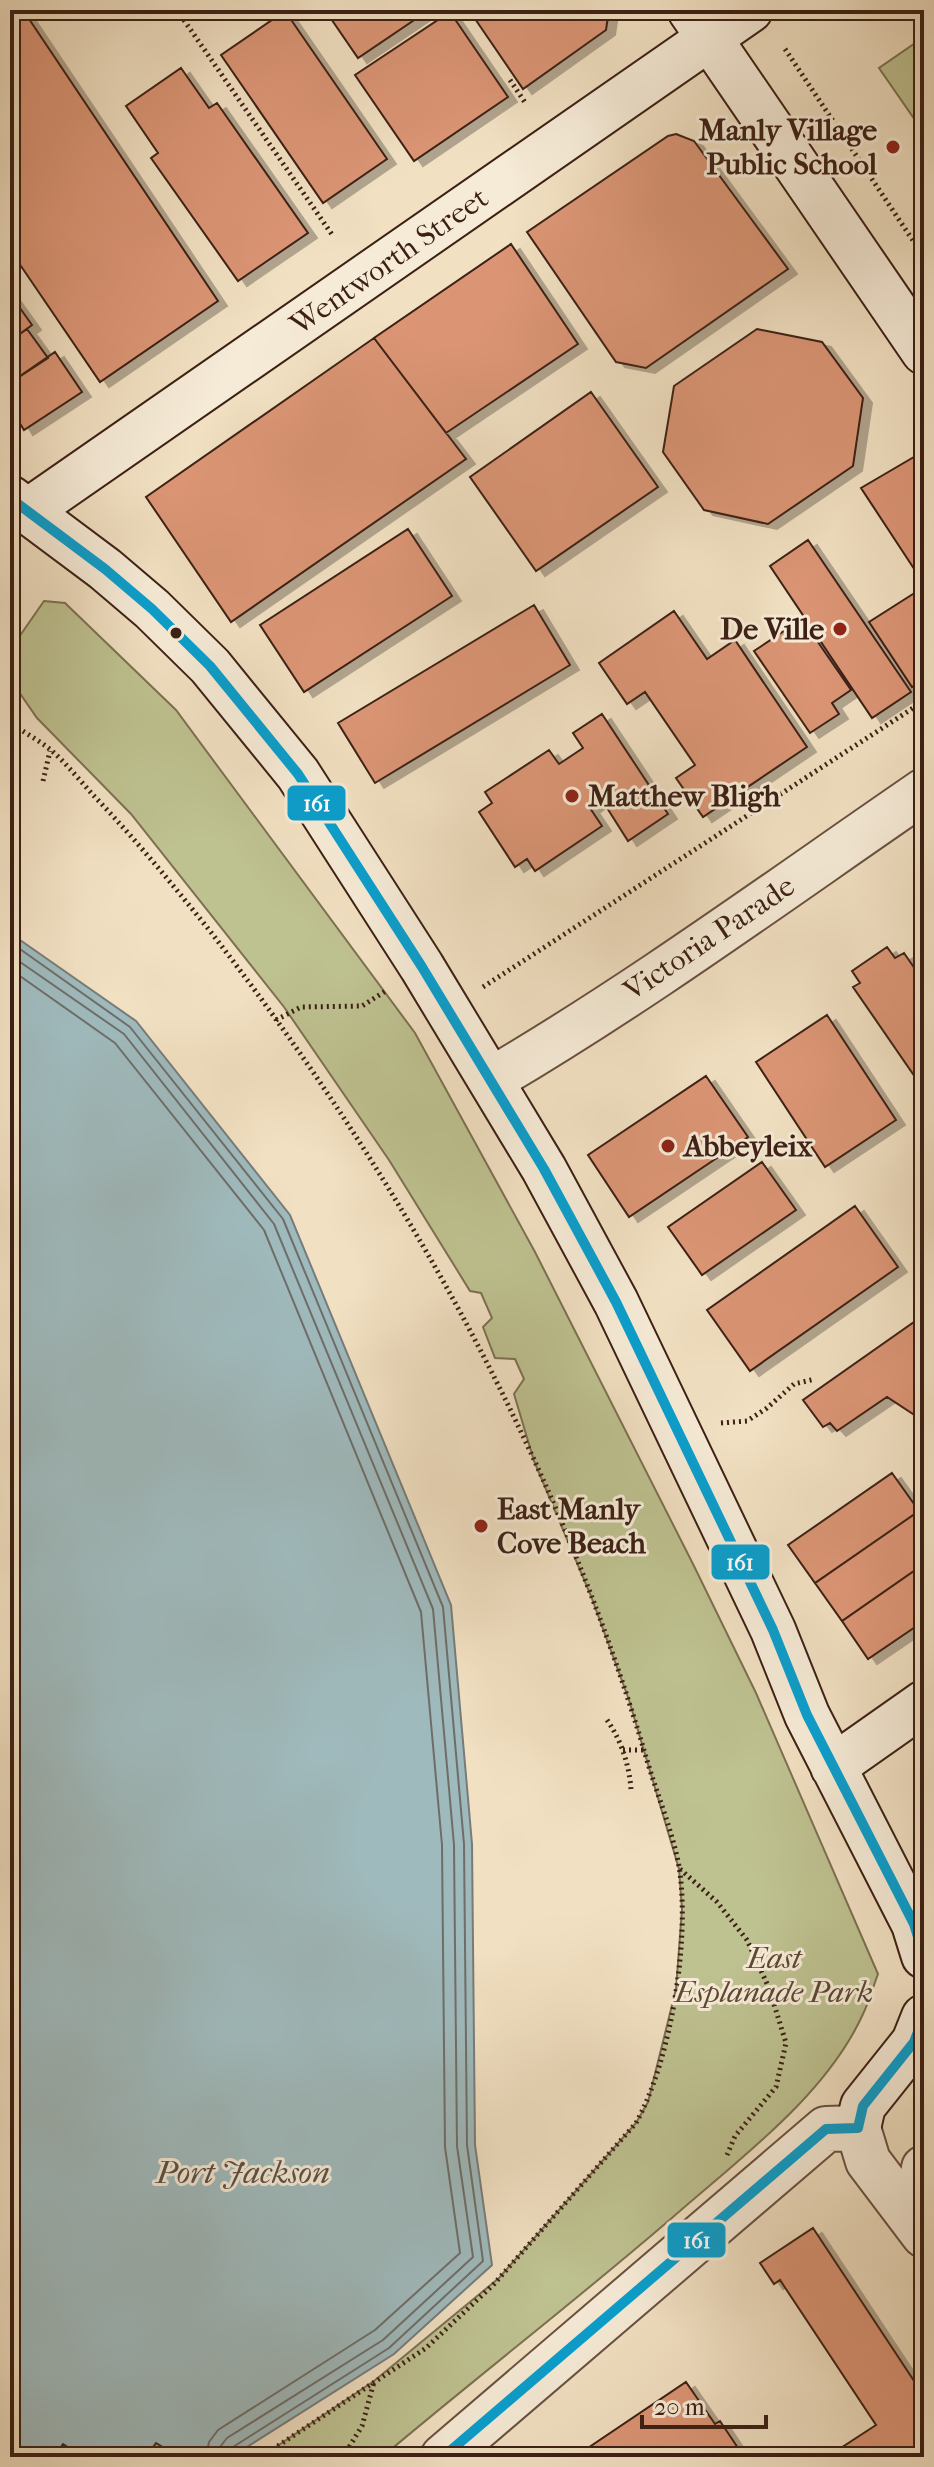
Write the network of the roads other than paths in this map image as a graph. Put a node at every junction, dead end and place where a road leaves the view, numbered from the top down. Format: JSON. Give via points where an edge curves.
{"nodes":[{"id":1,"x":750,"y":10,"type":"edge"},
{"id":2,"x":699,"y":25,"type":"edge"},
{"id":3,"x":924,"y":352,"type":"edge"},
{"id":4,"x":19,"y":504,"type":"edge"},
{"id":5,"x":924,"y":791,"type":"edge"},
{"id":6,"x":491,"y":1080,"type":"junction"},
{"id":7,"x":924,"y":1703,"type":"edge"},
{"id":8,"x":833,"y":1767,"type":"junction"},
{"id":9,"x":924,"y":1956,"type":"edge"},
{"id":10,"x":924,"y":2017,"type":"edge"},
{"id":11,"x":858,"y":2128,"type":"junction"},
{"id":12,"x":924,"y":2168,"type":"edge"},
{"id":13,"x":920,"y":2229,"type":"edge"},
{"id":14,"x":443,"y":2457,"type":"edge"}],
"edges":[{"from":1,"to":2,"type":"street","name":"Wentworth Street"},
{"from":2,"to":3,"type":"street"},
{"from":2,"to":4,"type":"street","name":"Wentworth Street"},
{"from":4,"to":6,"type":"street","via":[[92,558],[210,666],[298,774]]},
{"from":5,"to":6,"type":"street","name":"Victoria Parade"},
{"from":6,"to":8,"type":"street","via":[[616,1302],[767,1616]]},
{"from":7,"to":8,"type":"street"},
{"from":8,"to":9,"type":"street","via":[[914,1924]]},
{"from":10,"to":11,"type":"street","via":[[914,2042],[863,2106]]},
{"from":11,"to":13,"type":"street","via":[[868,2161]]},
{"from":11,"to":14,"type":"street","via":[[826,2129]]},
{"from":12,"to":13,"type":"street"}]}
